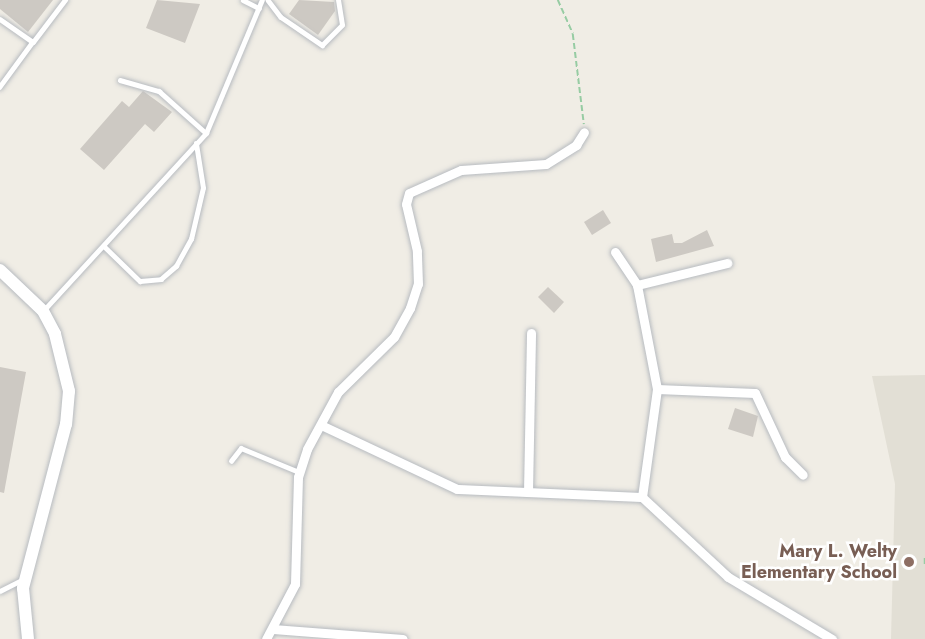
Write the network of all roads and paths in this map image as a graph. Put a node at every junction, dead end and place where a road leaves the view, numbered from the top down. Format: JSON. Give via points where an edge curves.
{"nodes":[{"id":1,"x":65,"y":0,"type":"edge"},
{"id":2,"x":243,"y":0,"type":"edge"},
{"id":3,"x":262,"y":0,"type":"edge"},
{"id":4,"x":268,"y":0,"type":"edge"},
{"id":5,"x":338,"y":0,"type":"edge"},
{"id":6,"x":558,"y":0,"type":"edge"},
{"id":7,"x":259,"y":8,"type":"junction"},
{"id":8,"x":0,"y":19,"type":"edge"},
{"id":9,"x":33,"y":42,"type":"junction"},
{"id":10,"x":120,"y":80,"type":"dead end"},
{"id":11,"x":0,"y":87,"type":"edge"},
{"id":12,"x":584,"y":132,"type":"joint"},
{"id":13,"x":207,"y":133,"type":"junction"},
{"id":14,"x":196,"y":144,"type":"junction"},
{"id":15,"x":105,"y":247,"type":"junction"},
{"id":16,"x":615,"y":252,"type":"dead end"},
{"id":17,"x":728,"y":263,"type":"dead end"},
{"id":18,"x":0,"y":270,"type":"edge"},
{"id":19,"x":637,"y":285,"type":"junction"},
{"id":20,"x":43,"y":311,"type":"junction"},
{"id":21,"x":531,"y":333,"type":"dead end"},
{"id":22,"x":657,"y":389,"type":"junction"},
{"id":23,"x":321,"y":425,"type":"junction"},
{"id":24,"x":231,"y":461,"type":"dead end"},
{"id":25,"x":300,"y":472,"type":"junction"},
{"id":26,"x":803,"y":475,"type":"dead end"},
{"id":27,"x":528,"y":492,"type":"junction"},
{"id":28,"x":642,"y":497,"type":"junction"},
{"id":29,"x":925,"y":558,"type":"edge"},
{"id":30,"x":925,"y":566,"type":"edge"},
{"id":31,"x":25,"y":579,"type":"junction"},
{"id":32,"x":0,"y":591,"type":"edge"},
{"id":33,"x":273,"y":629,"type":"junction"},
{"id":34,"x":28,"y":639,"type":"edge"},
{"id":35,"x":266,"y":639,"type":"edge"},
{"id":36,"x":403,"y":639,"type":"edge"},
{"id":37,"x":832,"y":639,"type":"edge"}],
"edges":[{"from":1,"to":9,"type":"lane"},
{"from":2,"to":7,"type":"lane"},
{"from":3,"to":7,"type":"lane"},
{"from":4,"to":5,"type":"lane","via":[[281,17],[322,45],[342,25]]},
{"from":6,"to":12,"type":"path","via":[[573,34]]},
{"from":7,"to":13,"type":"lane"},
{"from":8,"to":9,"type":"lane"},
{"from":9,"to":11,"type":"lane"},
{"from":10,"to":13,"type":"lane","via":[[159,91]]},
{"from":12,"to":23,"type":"street","via":[[576,145],[546,164],[461,170],[409,193],[406,204],[417,251],[418,284],[410,308],[394,338],[338,392]]},
{"from":13,"to":14,"type":"lane"},
{"from":14,"to":15,"type":"lane"},
{"from":14,"to":15,"type":"lane","via":[[203,188],[191,239],[176,266],[161,279],[140,281]]},
{"from":15,"to":20,"type":"lane"},
{"from":16,"to":19,"type":"street"},
{"from":17,"to":19,"type":"street"},
{"from":18,"to":20,"type":"street"},
{"from":19,"to":22,"type":"street"},
{"from":20,"to":31,"type":"street","via":[[55,333],[69,391],[66,424]]},
{"from":21,"to":27,"type":"street"},
{"from":22,"to":26,"type":"street","via":[[755,393],[785,457]]},
{"from":22,"to":28,"type":"street"},
{"from":23,"to":25,"type":"street"},
{"from":23,"to":27,"type":"street","via":[[457,489]]},
{"from":24,"to":25,"type":"lane","via":[[241,448]]},
{"from":25,"to":33,"type":"street","via":[[298,566],[291,599]]},
{"from":27,"to":28,"type":"street"},
{"from":28,"to":37,"type":"street","via":[[728,577]]},
{"from":29,"to":30,"type":"path"},
{"from":31,"to":32,"type":"lane"},
{"from":31,"to":34,"type":"street","via":[[23,618]]},
{"from":33,"to":35,"type":"street"},
{"from":33,"to":36,"type":"street"}]}
